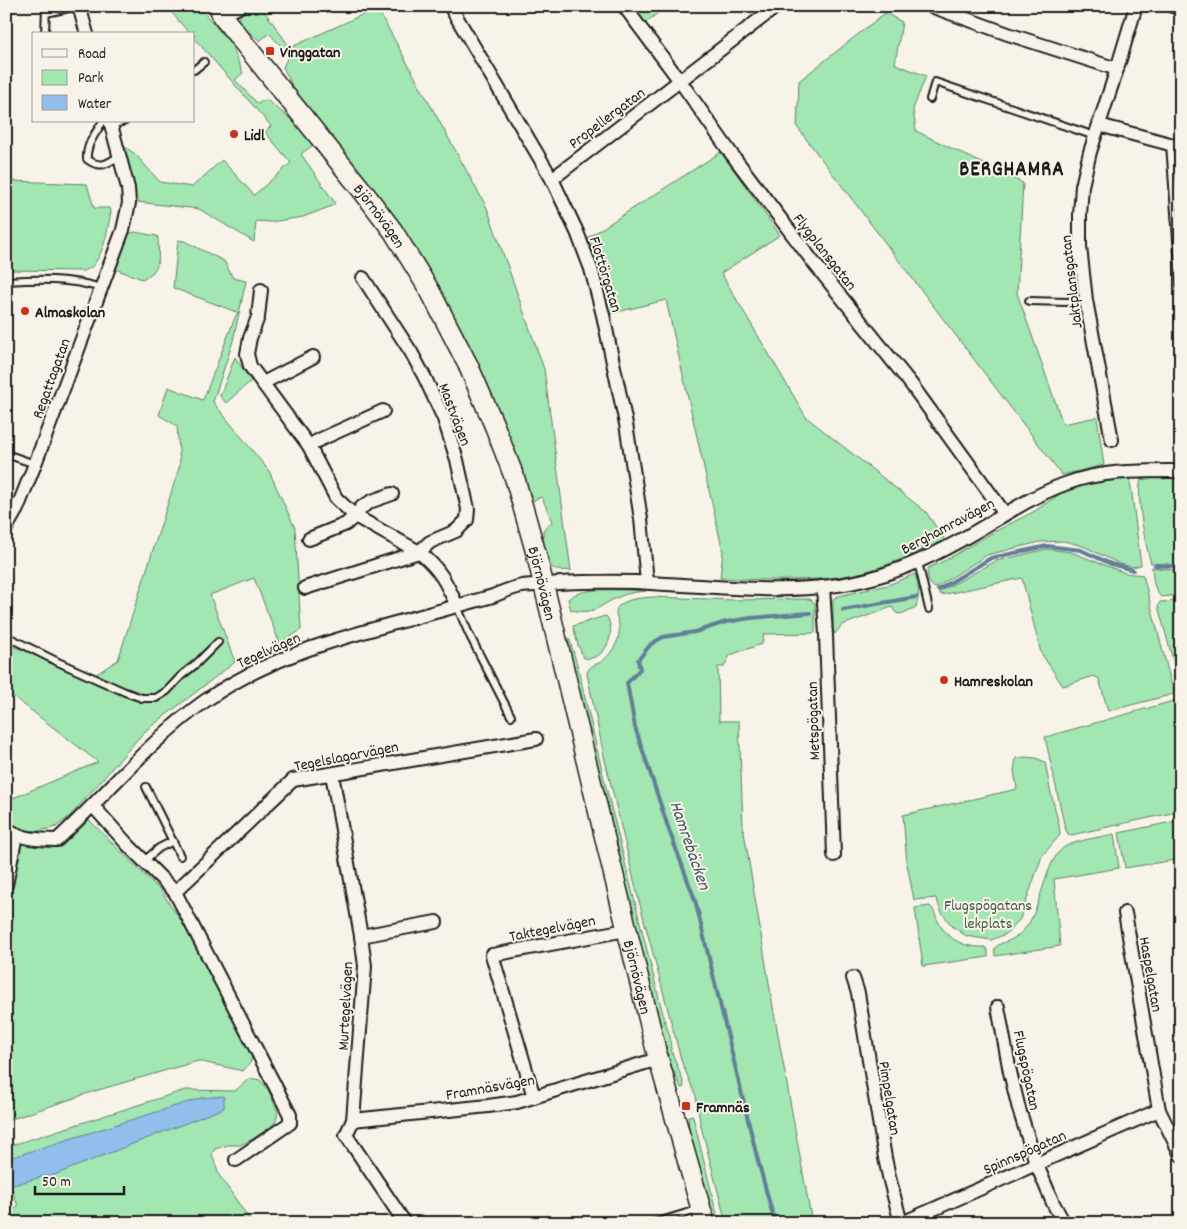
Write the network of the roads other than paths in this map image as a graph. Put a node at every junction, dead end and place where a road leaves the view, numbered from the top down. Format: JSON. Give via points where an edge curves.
{"nodes":[{"id":1,"x":79,"y":6,"type":"edge"},
{"id":2,"x":240,"y":6,"type":"edge"},
{"id":3,"x":450,"y":6,"type":"edge"},
{"id":4,"x":624,"y":6,"type":"edge"},
{"id":5,"x":778,"y":6,"type":"edge"},
{"id":6,"x":931,"y":6,"type":"edge"},
{"id":7,"x":1136,"y":6,"type":"edge"},
{"id":8,"x":1172,"y":6,"type":"edge"},
{"id":9,"x":46,"y":9,"type":"edge"},
{"id":10,"x":1181,"y":9,"type":"edge"},
{"id":11,"x":216,"y":10,"type":"edge"},
{"id":12,"x":45,"y":32,"type":"edge"},
{"id":13,"x":86,"y":32,"type":"edge"},
{"id":14,"x":204,"y":62,"type":"dead end"},
{"id":15,"x":195,"y":69,"type":"edge"},
{"id":16,"x":1117,"y":69,"type":"junction"},
{"id":17,"x":680,"y":81,"type":"junction"},
{"id":18,"x":930,"y":99,"type":"dead end"},
{"id":19,"x":108,"y":122,"type":"edge"},
{"id":20,"x":1097,"y":130,"type":"junction"},
{"id":21,"x":1176,"y":146,"type":"edge"},
{"id":22,"x":119,"y":156,"type":"junction"},
{"id":23,"x":552,"y":179,"type":"junction"},
{"id":24,"x":363,"y":278,"type":"dead end"},
{"id":25,"x":6,"y":281,"type":"edge"},
{"id":26,"x":101,"y":288,"type":"junction"},
{"id":27,"x":261,"y":290,"type":"dead end"},
{"id":28,"x":1181,"y":295,"type":"edge"},
{"id":29,"x":1086,"y":300,"type":"junction"},
{"id":30,"x":1029,"y":301,"type":"dead end"},
{"id":31,"x":314,"y":357,"type":"dead end"},
{"id":32,"x":262,"y":383,"type":"junction"},
{"id":33,"x":383,"y":411,"type":"dead end"},
{"id":34,"x":1112,"y":440,"type":"dead end"},
{"id":35,"x":310,"y":446,"type":"junction"},
{"id":36,"x":6,"y":454,"type":"edge"},
{"id":37,"x":36,"y":464,"type":"junction"},
{"id":38,"x":1181,"y":471,"type":"edge"},
{"id":39,"x":392,"y":494,"type":"dead end"},
{"id":40,"x":1005,"y":514,"type":"junction"},
{"id":41,"x":355,"y":516,"type":"junction"},
{"id":42,"x":6,"y":528,"type":"edge"},
{"id":43,"x":309,"y":539,"type":"dead end"},
{"id":44,"x":419,"y":552,"type":"junction"},
{"id":45,"x":918,"y":562,"type":"junction"},
{"id":46,"x":647,"y":582,"type":"junction"},
{"id":47,"x":544,"y":584,"type":"junction"},
{"id":48,"x":823,"y":587,"type":"junction"},
{"id":49,"x":305,"y":588,"type":"dead end"},
{"id":50,"x":457,"y":606,"type":"junction"},
{"id":51,"x":929,"y":610,"type":"dead end"},
{"id":52,"x":6,"y":636,"type":"edge"},
{"id":53,"x":218,"y":642,"type":"dead end"},
{"id":54,"x":511,"y":716,"type":"dead end"},
{"id":55,"x":536,"y":739,"type":"dead end"},
{"id":56,"x":332,"y":774,"type":"junction"},
{"id":57,"x":146,"y":787,"type":"dead end"},
{"id":58,"x":93,"y":806,"type":"junction"},
{"id":59,"x":11,"y":832,"type":"edge"},
{"id":60,"x":173,"y":841,"type":"junction"},
{"id":61,"x":834,"y":854,"type":"dead end"},
{"id":62,"x":180,"y":856,"type":"dead end"},
{"id":63,"x":144,"y":861,"type":"junction"},
{"id":64,"x":6,"y":885,"type":"edge"},
{"id":65,"x":175,"y":892,"type":"junction"},
{"id":66,"x":1125,"y":913,"type":"dead end"},
{"id":67,"x":436,"y":922,"type":"dead end"},
{"id":68,"x":626,"y":930,"type":"junction"},
{"id":69,"x":361,"y":936,"type":"junction"},
{"id":70,"x":853,"y":978,"type":"dead end"},
{"id":71,"x":998,"y":1007,"type":"dead end"},
{"id":72,"x":659,"y":1061,"type":"junction"},
{"id":73,"x":534,"y":1097,"type":"junction"},
{"id":74,"x":1159,"y":1110,"type":"junction"},
{"id":75,"x":353,"y":1120,"type":"junction"},
{"id":76,"x":1181,"y":1155,"type":"edge"},
{"id":77,"x":236,"y":1160,"type":"dead end"},
{"id":78,"x":1036,"y":1163,"type":"junction"},
{"id":79,"x":703,"y":1216,"type":"edge"},
{"id":80,"x":405,"y":1223,"type":"edge"},
{"id":81,"x":654,"y":1223,"type":"edge"},
{"id":82,"x":902,"y":1223,"type":"edge"},
{"id":83,"x":1064,"y":1223,"type":"edge"}],
"edges":[{"from":1,"to":9,"type":"lane"},
{"from":1,"to":13,"type":"street"},
{"from":2,"to":11,"type":"street"},
{"from":3,"to":23,"type":"street","name":"Flottörgatan"},
{"from":4,"to":17,"type":"street","name":"Flygplansgatan"},
{"from":5,"to":17,"type":"street","name":"Propellergatan"},
{"from":6,"to":16,"type":"street"},
{"from":7,"to":16,"type":"street","name":"Jaktplansgatan"},
{"from":8,"to":10,"type":"street"},
{"from":9,"to":12,"type":"lane"},
{"from":11,"to":47,"type":"main road","name":"Björnövägen","via":[[366,194],[430,292],[468,365],[495,427],[515,479]]},
{"from":14,"to":15,"type":"lane"},
{"from":16,"to":20,"type":"street","name":"Jaktplansgatan"},
{"from":17,"to":23,"type":"street","name":"Propellergatan"},
{"from":17,"to":40,"type":"street","name":"Flygplansgatan","via":[[730,152],[911,384]]},
{"from":18,"to":20,"type":"lane","via":[[935,82]]},
{"from":19,"to":22,"type":"street","name":"Regattagatan"},
{"from":19,"to":22,"type":"lane","via":[[89,144],[87,159],[101,165]]},
{"from":20,"to":21,"type":"street"},
{"from":20,"to":29,"type":"street","name":"Jaktplansgatan","via":[[1082,186],[1080,216]]},
{"from":21,"to":28,"type":"lane"},
{"from":22,"to":26,"type":"street","name":"Regattagatan","via":[[129,203],[123,230]]},
{"from":23,"to":46,"type":"street","name":"Flottörgatan","via":[[577,232],[604,315],[626,424]]},
{"from":24,"to":44,"type":"street","name":"Mastvägen","via":[[411,352],[444,419],[468,509],[467,520],[456,531],[430,542]]},
{"from":25,"to":26,"type":"lane","via":[[52,279]]},
{"from":26,"to":37,"type":"street","name":"Regattagatan"},
{"from":27,"to":32,"type":"street","via":[[258,317],[247,354],[250,366]]},
{"from":29,"to":30,"type":"lane"},
{"from":29,"to":34,"type":"street","name":"Jaktplansgatan"},
{"from":31,"to":32,"type":"street"},
{"from":32,"to":35,"type":"street"},
{"from":33,"to":35,"type":"street"},
{"from":35,"to":41,"type":"street","via":[[336,498]]},
{"from":36,"to":37,"type":"lane"},
{"from":37,"to":42,"type":"street","name":"Regattagatan"},
{"from":38,"to":40,"type":"street","name":"Berghamravägen","via":[[1129,471],[1068,482]]},
{"from":39,"to":41,"type":"street","via":[[372,501]]},
{"from":40,"to":45,"type":"street","name":"Berghamravägen"},
{"from":41,"to":43,"type":"street","via":[[346,524]]},
{"from":41,"to":44,"type":"street"},
{"from":44,"to":49,"type":"street","name":"Mastvägen"},
{"from":44,"to":50,"type":"street","via":[[438,570]]},
{"from":45,"to":48,"type":"street","name":"Berghamravägen","via":[[871,578]]},
{"from":45,"to":51,"type":"lane"},
{"from":46,"to":47,"type":"street","name":"Berghamravägen"},
{"from":46,"to":48,"type":"street","name":"Berghamravägen","via":[[732,588]]},
{"from":47,"to":50,"type":"street","name":"Tegelvägen","via":[[521,586]]},
{"from":47,"to":68,"type":"main road","name":"Björnövägen"},
{"from":48,"to":61,"type":"street","name":"Metspögatan"},
{"from":50,"to":54,"type":"lane"},
{"from":50,"to":58,"type":"street","name":"Tegelvägen","via":[[301,651],[236,681],[181,719]]},
{"from":52,"to":53,"type":"lane","via":[[142,698],[156,698],[167,691]]},
{"from":55,"to":56,"type":"street","name":"Tegelslagarvägen"},
{"from":56,"to":65,"type":"street","name":"Tegelslagarvägen","via":[[293,780]]},
{"from":56,"to":69,"type":"street","name":"Murtegelvägen"},
{"from":57,"to":60,"type":"lane"},
{"from":58,"to":59,"type":"street","name":"Tegelvägen","via":[[57,840],[28,839]]},
{"from":58,"to":63,"type":"street"},
{"from":59,"to":64,"type":"street"},
{"from":60,"to":62,"type":"lane"},
{"from":60,"to":63,"type":"lane"},
{"from":63,"to":65,"type":"street"},
{"from":65,"to":77,"type":"street","via":[[290,1115],[290,1123]]},
{"from":66,"to":74,"type":"street","name":"Haspelgatan"},
{"from":67,"to":69,"type":"street"},
{"from":68,"to":72,"type":"main road","name":"Björnövägen"},
{"from":68,"to":73,"type":"street","name":"Taktegelvägen","via":[[492,955]]},
{"from":69,"to":75,"type":"street","name":"Murtegelvägen","via":[[365,966]]},
{"from":70,"to":82,"type":"street","name":"Pimpelgatan","via":[[885,1158]]},
{"from":71,"to":78,"type":"street","name":"Flugspögatan","via":[[1019,1109]]},
{"from":72,"to":73,"type":"street","name":"Framnäsvägen"},
{"from":72,"to":79,"type":"main road","name":"Björnövägen"},
{"from":73,"to":75,"type":"street","name":"Framnäsvägen","via":[[488,1106]]},
{"from":74,"to":76,"type":"street","name":"Haspelgatan"},
{"from":74,"to":78,"type":"street","name":"Spinnspögatan"},
{"from":75,"to":80,"type":"street","name":"Murtegelvägen","via":[[346,1135]]},
{"from":78,"to":82,"type":"street","name":"Spinnspögatan"},
{"from":78,"to":83,"type":"street","name":"Flugspögatan"},
{"from":79,"to":81,"type":"lane"}]}
